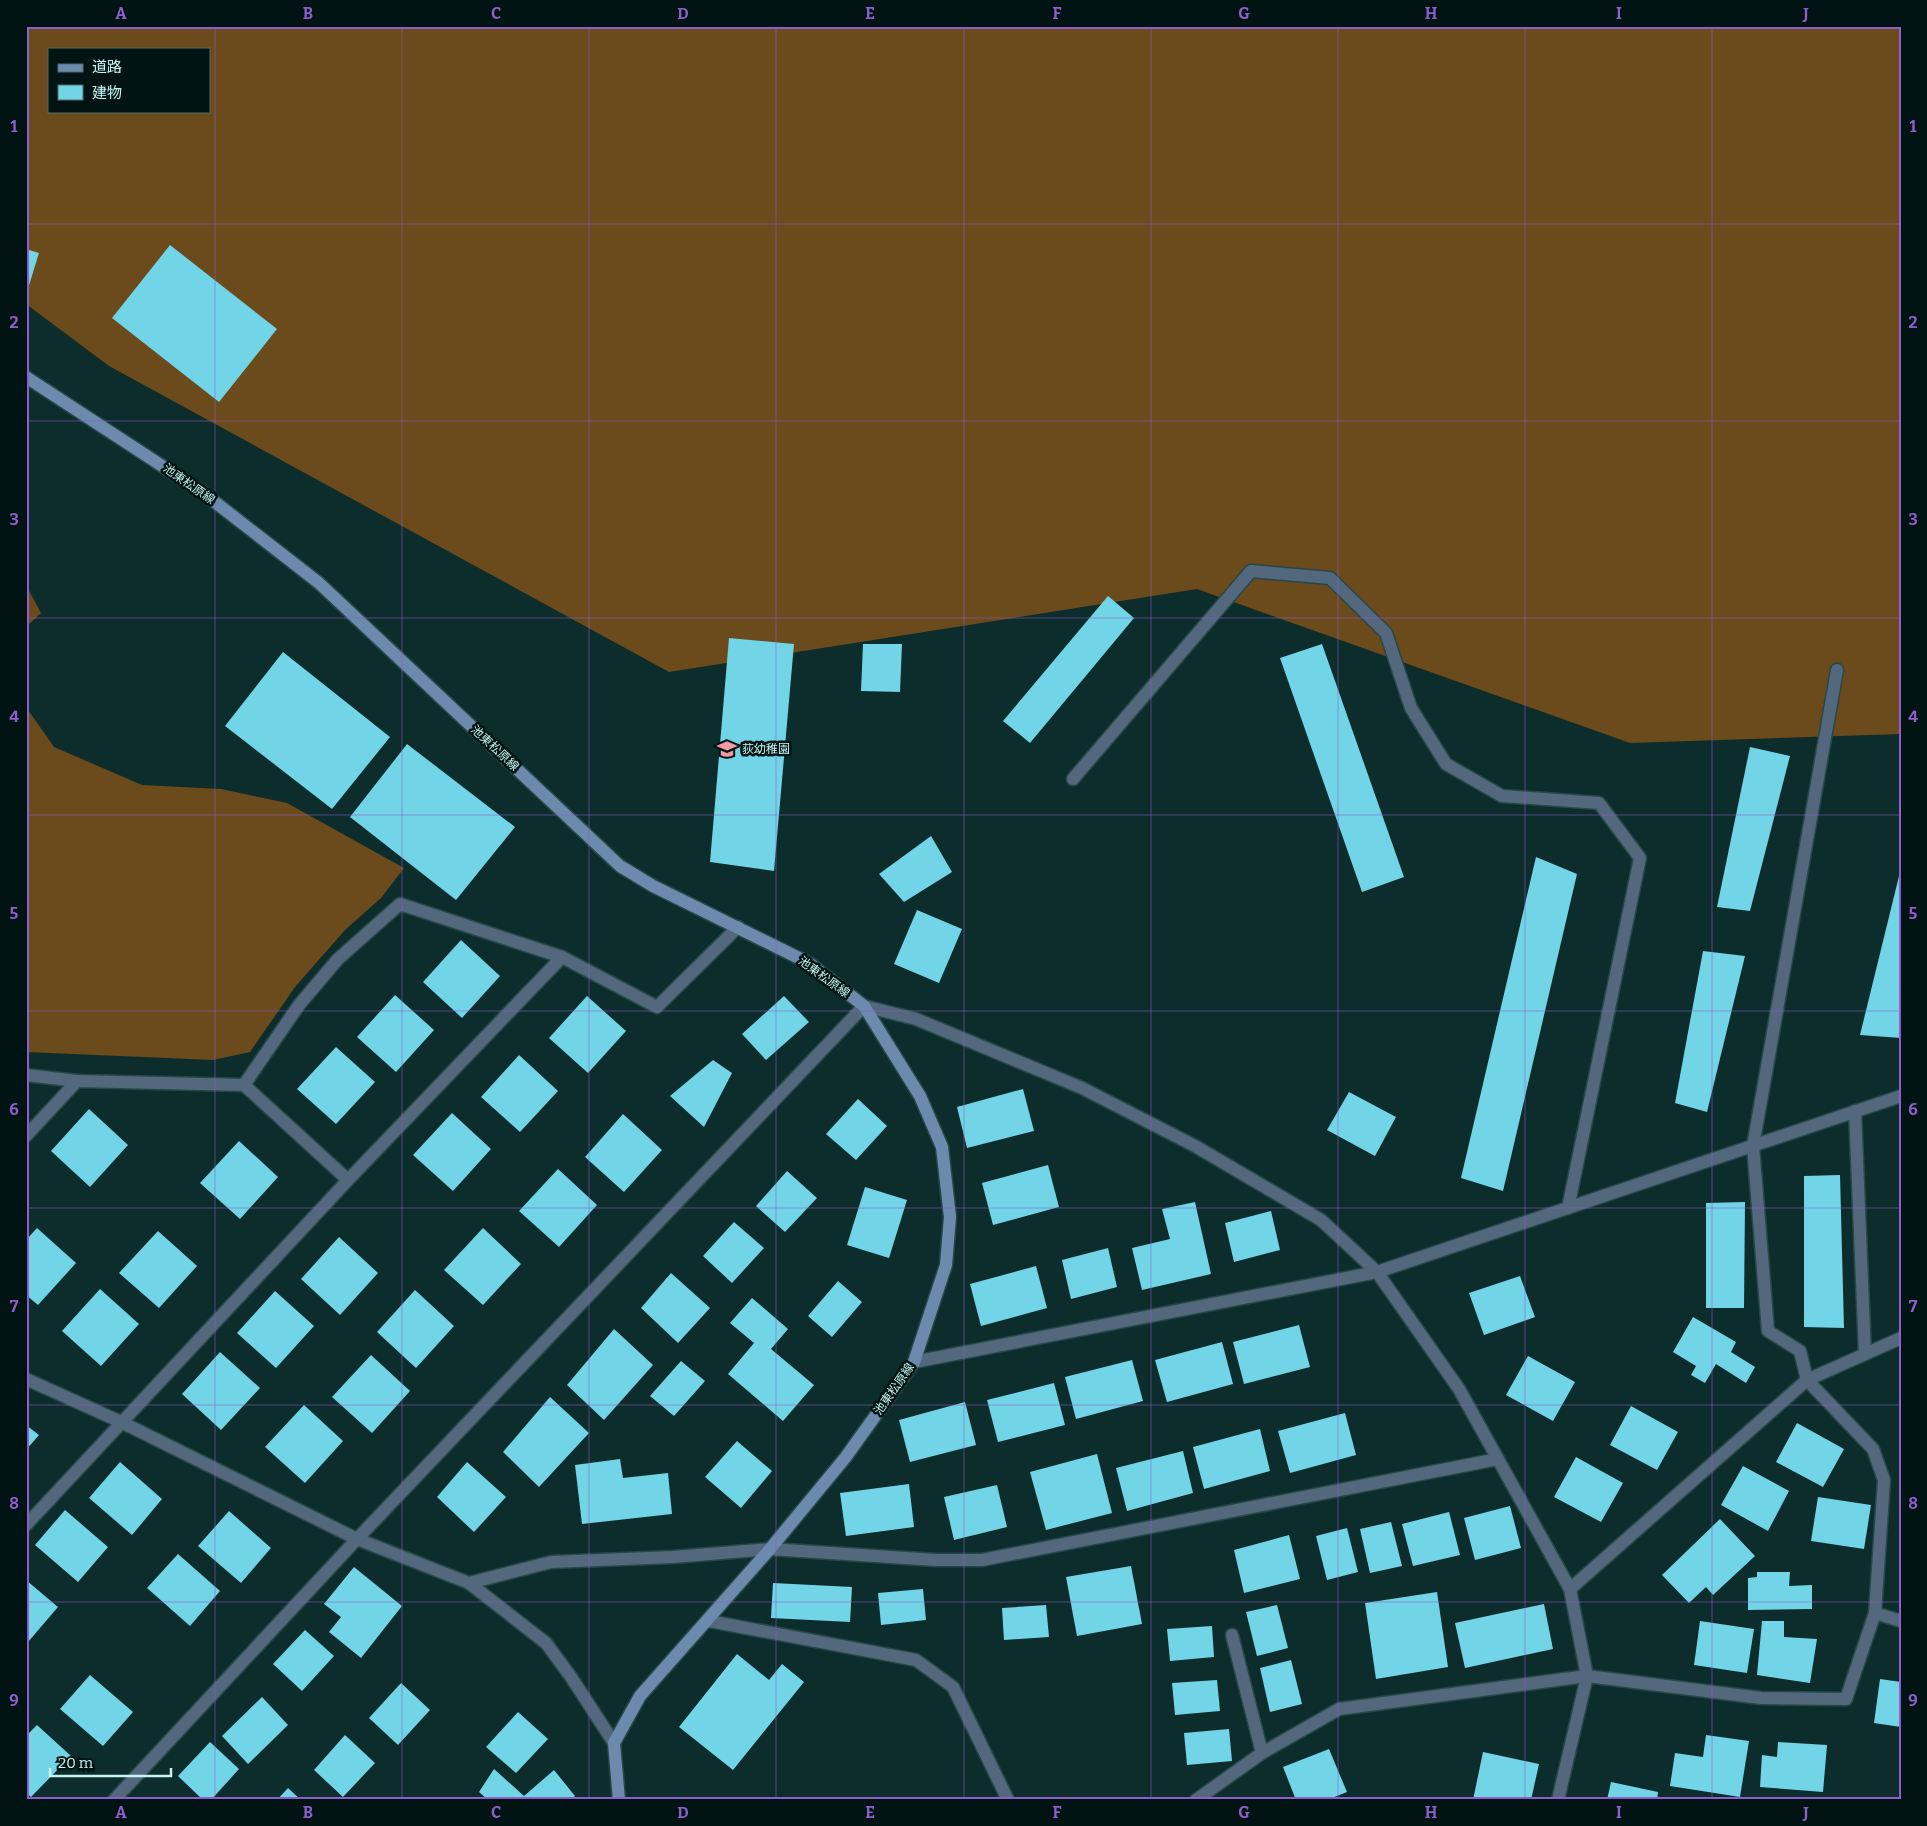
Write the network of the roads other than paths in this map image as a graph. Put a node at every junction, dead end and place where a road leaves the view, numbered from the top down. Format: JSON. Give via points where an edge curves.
{"nodes":[{"id":1,"x":26,"y":377,"type":"edge"},
{"id":2,"x":1837,"y":670,"type":"dead end"},
{"id":3,"x":1073,"y":779,"type":"dead end"},
{"id":4,"x":738,"y":927,"type":"junction"},
{"id":5,"x":562,"y":957,"type":"junction"},
{"id":6,"x":864,"y":1006,"type":"junction"},
{"id":7,"x":26,"y":1075,"type":"edge"},
{"id":8,"x":77,"y":1081,"type":"junction"},
{"id":9,"x":244,"y":1085,"type":"junction"},
{"id":10,"x":1901,"y":1096,"type":"edge"},
{"id":11,"x":1855,"y":1111,"type":"junction"},
{"id":12,"x":26,"y":1136,"type":"edge"},
{"id":13,"x":1753,"y":1146,"type":"junction"},
{"id":14,"x":348,"y":1180,"type":"junction"},
{"id":15,"x":1568,"y":1208,"type":"junction"},
{"id":16,"x":1377,"y":1272,"type":"junction"},
{"id":17,"x":1901,"y":1338,"type":"edge"},
{"id":18,"x":1865,"y":1354,"type":"junction"},
{"id":19,"x":914,"y":1362,"type":"junction"},
{"id":20,"x":26,"y":1379,"type":"edge"},
{"id":21,"x":1807,"y":1380,"type":"junction"},
{"id":22,"x":121,"y":1422,"type":"junction"},
{"id":23,"x":1498,"y":1459,"type":"junction"},
{"id":24,"x":26,"y":1524,"type":"edge"},
{"id":25,"x":357,"y":1539,"type":"junction"},
{"id":26,"x":770,"y":1549,"type":"junction"},
{"id":27,"x":468,"y":1583,"type":"junction"},
{"id":28,"x":1570,"y":1589,"type":"junction"},
{"id":29,"x":1875,"y":1613,"type":"junction"},
{"id":30,"x":709,"y":1620,"type":"junction"},
{"id":31,"x":1901,"y":1621,"type":"edge"},
{"id":32,"x":1232,"y":1635,"type":"dead end"},
{"id":33,"x":1587,"y":1676,"type":"junction"},
{"id":34,"x":614,"y":1743,"type":"junction"},
{"id":35,"x":1262,"y":1753,"type":"junction"},
{"id":36,"x":114,"y":1800,"type":"edge"},
{"id":37,"x":619,"y":1800,"type":"edge"},
{"id":38,"x":1008,"y":1800,"type":"edge"},
{"id":39,"x":1196,"y":1800,"type":"edge"},
{"id":40,"x":1558,"y":1800,"type":"edge"}],
"edges":[{"from":1,"to":4,"type":"main road","name":"池東松原線","via":[[202,492],[319,584],[620,866],[653,886]]},
{"from":2,"to":13,"type":"street"},
{"from":3,"to":15,"type":"street","via":[[1250,571],[1330,578],[1386,632],[1411,708],[1446,764],[1502,796],[1599,803],[1640,858]]},
{"from":4,"to":5,"type":"street","via":[[657,1008]]},
{"from":4,"to":6,"type":"main road","name":"池東松原線","via":[[809,963]]},
{"from":5,"to":9,"type":"street","via":[[400,904],[338,959],[299,1005]]},
{"from":5,"to":14,"type":"street"},
{"from":6,"to":16,"type":"street","via":[[916,1019],[1082,1088],[1195,1146],[1321,1220]]},
{"from":6,"to":19,"type":"main road","name":"池東松原線","via":[[920,1096],[942,1147],[950,1217],[946,1265]]},
{"from":6,"to":25,"type":"street"},
{"from":7,"to":8,"type":"street"},
{"from":8,"to":9,"type":"street"},
{"from":8,"to":12,"type":"street"},
{"from":9,"to":14,"type":"street"},
{"from":10,"to":11,"type":"street"},
{"from":11,"to":13,"type":"street"},
{"from":11,"to":18,"type":"street"},
{"from":13,"to":15,"type":"street"},
{"from":13,"to":21,"type":"street","via":[[1768,1332],[1800,1351]]},
{"from":14,"to":22,"type":"street"},
{"from":15,"to":16,"type":"street"},
{"from":16,"to":19,"type":"street"},
{"from":16,"to":23,"type":"street","via":[[1459,1389]]},
{"from":17,"to":18,"type":"street"},
{"from":18,"to":21,"type":"street"},
{"from":19,"to":26,"type":"main road","name":"池東松原線","via":[[845,1458]]},
{"from":20,"to":22,"type":"street"},
{"from":21,"to":28,"type":"street"},
{"from":21,"to":29,"type":"street","via":[[1873,1449],[1884,1480]]},
{"from":22,"to":24,"type":"street"},
{"from":22,"to":25,"type":"street"},
{"from":23,"to":26,"type":"street","via":[[982,1560]]},
{"from":23,"to":28,"type":"street"},
{"from":25,"to":27,"type":"street"},
{"from":25,"to":36,"type":"street"},
{"from":26,"to":27,"type":"street","via":[[673,1558],[551,1562]]},
{"from":26,"to":30,"type":"main road","name":"池東松原線"},
{"from":27,"to":34,"type":"street","via":[[546,1643]]},
{"from":28,"to":33,"type":"street"},
{"from":29,"to":31,"type":"street"},
{"from":29,"to":33,"type":"street","via":[[1846,1699],[1761,1698]]},
{"from":30,"to":34,"type":"main road","name":"池東松原線","via":[[640,1696]]},
{"from":30,"to":38,"type":"street","via":[[916,1660],[953,1687]]},
{"from":32,"to":35,"type":"street"},
{"from":33,"to":35,"type":"street","via":[[1339,1708]]},
{"from":33,"to":40,"type":"street"},
{"from":34,"to":37,"type":"main road"},
{"from":35,"to":39,"type":"street"}]}
